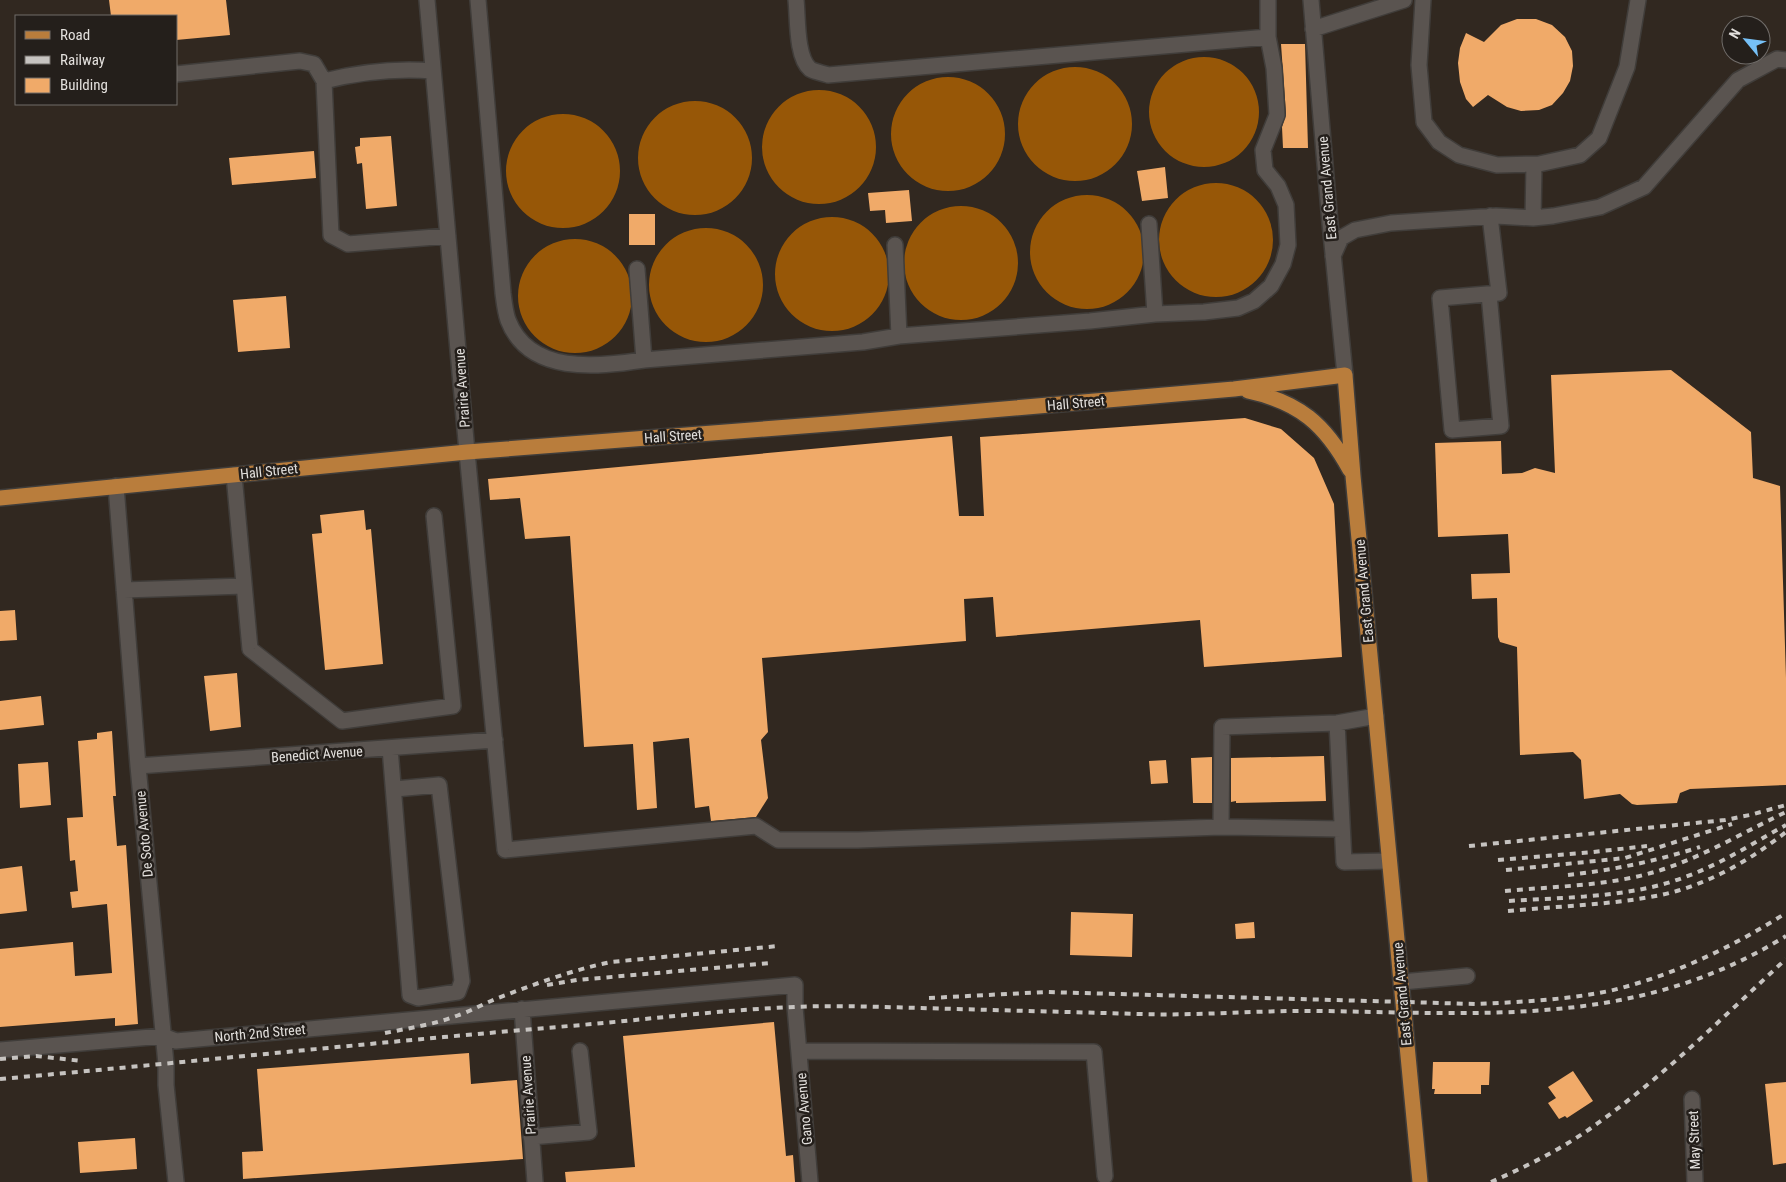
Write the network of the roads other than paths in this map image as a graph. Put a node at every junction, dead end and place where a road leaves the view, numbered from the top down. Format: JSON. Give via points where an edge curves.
{"nodes":[{"id":1,"x":427,"y":0,"type":"edge"},
{"id":2,"x":478,"y":0,"type":"edge"},
{"id":3,"x":796,"y":0,"type":"edge"},
{"id":4,"x":1268,"y":0,"type":"edge"},
{"id":5,"x":1311,"y":0,"type":"edge"},
{"id":6,"x":1404,"y":0,"type":"edge"},
{"id":7,"x":1423,"y":0,"type":"edge"},
{"id":8,"x":1638,"y":0,"type":"edge"},
{"id":9,"x":1314,"y":29,"type":"junction"},
{"id":10,"x":1268,"y":37,"type":"junction"},
{"id":11,"x":1786,"y":60,"type":"edge"},
{"id":12,"x":434,"y":70,"type":"junction"},
{"id":13,"x":178,"y":74,"type":"edge"},
{"id":14,"x":324,"y":81,"type":"junction"},
{"id":15,"x":1534,"y":165,"type":"junction"},
{"id":16,"x":1490,"y":216,"type":"junction"},
{"id":17,"x":1533,"y":218,"type":"junction"},
{"id":18,"x":1149,"y":224,"type":"dead end"},
{"id":19,"x":448,"y":236,"type":"junction"},
{"id":20,"x":895,"y":245,"type":"dead end"},
{"id":21,"x":1333,"y":256,"type":"junction"},
{"id":22,"x":638,"y":269,"type":"dead end"},
{"id":23,"x":1489,"y":294,"type":"junction"},
{"id":24,"x":1155,"y":314,"type":"junction"},
{"id":25,"x":899,"y":336,"type":"junction"},
{"id":26,"x":644,"y":360,"type":"junction"},
{"id":27,"x":1346,"y":375,"type":"junction"},
{"id":28,"x":1234,"y":388,"type":"junction"},
{"id":29,"x":467,"y":452,"type":"junction"},
{"id":30,"x":234,"y":475,"type":"junction"},
{"id":31,"x":1353,"y":476,"type":"junction"},
{"id":32,"x":116,"y":486,"type":"junction"},
{"id":33,"x":0,"y":498,"type":"edge"},
{"id":34,"x":434,"y":516,"type":"dead end"},
{"id":35,"x":244,"y":586,"type":"junction"},
{"id":36,"x":124,"y":590,"type":"junction"},
{"id":37,"x":1376,"y":716,"type":"junction"},
{"id":38,"x":1337,"y":723,"type":"junction"},
{"id":39,"x":495,"y":740,"type":"junction"},
{"id":40,"x":390,"y":748,"type":"junction"},
{"id":41,"x":138,"y":766,"type":"junction"},
{"id":42,"x":395,"y":790,"type":"junction"},
{"id":43,"x":1221,"y":827,"type":"junction"},
{"id":44,"x":1342,"y":829,"type":"junction"},
{"id":45,"x":1389,"y":860,"type":"junction"},
{"id":46,"x":1467,"y":976,"type":"dead end"},
{"id":47,"x":1402,"y":982,"type":"junction"},
{"id":48,"x":522,"y":1009,"type":"junction"},
{"id":49,"x":163,"y":1036,"type":"junction"},
{"id":50,"x":797,"y":1036,"type":"joint"},
{"id":51,"x":0,"y":1050,"type":"edge"},
{"id":52,"x":580,"y":1051,"type":"dead end"},
{"id":53,"x":799,"y":1052,"type":"junction"},
{"id":54,"x":1692,"y":1099,"type":"dead end"},
{"id":55,"x":531,"y":1138,"type":"junction"},
{"id":56,"x":1106,"y":1176,"type":"dead end"},
{"id":57,"x":176,"y":1182,"type":"edge"},
{"id":58,"x":535,"y":1182,"type":"edge"},
{"id":59,"x":810,"y":1182,"type":"edge"},
{"id":60,"x":1420,"y":1182,"type":"edge"},
{"id":61,"x":1695,"y":1182,"type":"edge"}],
"edges":[{"from":1,"to":12,"type":"street","name":"Prairie Avenue"},
{"from":2,"to":26,"type":"street","via":[[507,318],[516,336],[530,349],[550,360],[572,365]]},
{"from":3,"to":10,"type":"street","via":[[804,61],[812,70],[828,75]]},
{"from":4,"to":10,"type":"street"},
{"from":5,"to":9,"type":"street","name":"East Grand Avenue"},
{"from":6,"to":9,"type":"street"},
{"from":7,"to":15,"type":"street","via":[[1419,65],[1424,122],[1439,142],[1459,155],[1497,165]]},
{"from":8,"to":15,"type":"street","via":[[1627,67],[1599,138],[1580,155]]},
{"from":9,"to":21,"type":"street","name":"East Grand Avenue"},
{"from":10,"to":24,"type":"street","via":[[1277,114],[1263,150],[1265,170],[1278,186],[1286,205],[1288,245],[1283,264],[1271,286],[1254,301],[1238,308]]},
{"from":11,"to":17,"type":"street","via":[[1777,59],[1738,80],[1644,187],[1600,206]]},
{"from":12,"to":14,"type":"street","via":[[407,69]]},
{"from":12,"to":19,"type":"street","name":"Prairie Avenue"},
{"from":13,"to":14,"type":"street","via":[[300,61],[314,64]]},
{"from":14,"to":19,"type":"street","via":[[331,235],[348,244]]},
{"from":15,"to":17,"type":"street"},
{"from":16,"to":17,"type":"street"},
{"from":16,"to":21,"type":"street","via":[[1391,223],[1355,230],[1341,238]]},
{"from":16,"to":23,"type":"street","via":[[1499,293]]},
{"from":18,"to":24,"type":"street"},
{"from":19,"to":29,"type":"street","name":"Prairie Avenue"},
{"from":20,"to":25,"type":"street"},
{"from":21,"to":27,"type":"street","name":"East Grand Avenue"},
{"from":22,"to":26,"type":"street"},
{"from":23,"to":23,"type":"street","via":[[1440,298],[1452,430],[1501,426]]},
{"from":24,"to":25,"type":"street"},
{"from":25,"to":26,"type":"street","via":[[862,342]]},
{"from":27,"to":28,"type":"main road","name":"Hall Street"},
{"from":27,"to":31,"type":"main road","name":"East Grand Avenue"},
{"from":28,"to":29,"type":"main road","name":"Hall Street","via":[[841,424]]},
{"from":28,"to":31,"type":"main road","via":[[1284,401],[1301,412],[1329,438]]},
{"from":29,"to":30,"type":"main road","name":"Hall Street"},
{"from":29,"to":39,"type":"street","name":"Prairie Avenue"},
{"from":30,"to":32,"type":"main road","name":"Hall Street"},
{"from":30,"to":35,"type":"street"},
{"from":31,"to":37,"type":"main road","name":"East Grand Avenue"},
{"from":32,"to":33,"type":"main road","name":"Hall Street"},
{"from":32,"to":36,"type":"street","name":"De Soto Avenue"},
{"from":34,"to":35,"type":"street","via":[[453,706],[342,721],[250,649]]},
{"from":35,"to":36,"type":"street"},
{"from":36,"to":41,"type":"street","name":"De Soto Avenue"},
{"from":37,"to":38,"type":"street"},
{"from":37,"to":45,"type":"main road","name":"East Grand Avenue"},
{"from":38,"to":43,"type":"street","via":[[1222,727]]},
{"from":38,"to":44,"type":"street"},
{"from":39,"to":40,"type":"street","name":"Benedict Avenue"},
{"from":39,"to":43,"type":"street","name":"Prairie Avenue","via":[[505,850],[756,826],[778,840],[867,840]]},
{"from":40,"to":41,"type":"street","name":"Benedict Avenue"},
{"from":40,"to":42,"type":"street"},
{"from":41,"to":49,"type":"street","name":"De Soto Avenue"},
{"from":42,"to":42,"type":"street","via":[[410,995],[418,998],[458,992],[462,982],[439,784]]},
{"from":43,"to":44,"type":"street"},
{"from":44,"to":45,"type":"street","via":[[1344,862]]},
{"from":45,"to":47,"type":"main road","name":"East Grand Avenue"},
{"from":46,"to":47,"type":"street"},
{"from":47,"to":60,"type":"main road","name":"East Grand Avenue"},
{"from":48,"to":49,"type":"street","name":"North 2nd Street","via":[[176,1041]]},
{"from":48,"to":50,"type":"street","name":"North 2nd Street","via":[[795,985]]},
{"from":48,"to":55,"type":"street","name":"Prairie Avenue"},
{"from":49,"to":51,"type":"street","name":"North 2nd Street"},
{"from":49,"to":57,"type":"street","name":"De Soto Avenue"},
{"from":50,"to":53,"type":"street","name":"Gano Avenue"},
{"from":52,"to":55,"type":"street","via":[[589,1132]]},
{"from":53,"to":56,"type":"street","via":[[1094,1052]]},
{"from":53,"to":59,"type":"street","name":"Gano Avenue"},
{"from":54,"to":61,"type":"street","name":"May Street"},
{"from":55,"to":58,"type":"street","name":"Prairie Avenue"}]}
